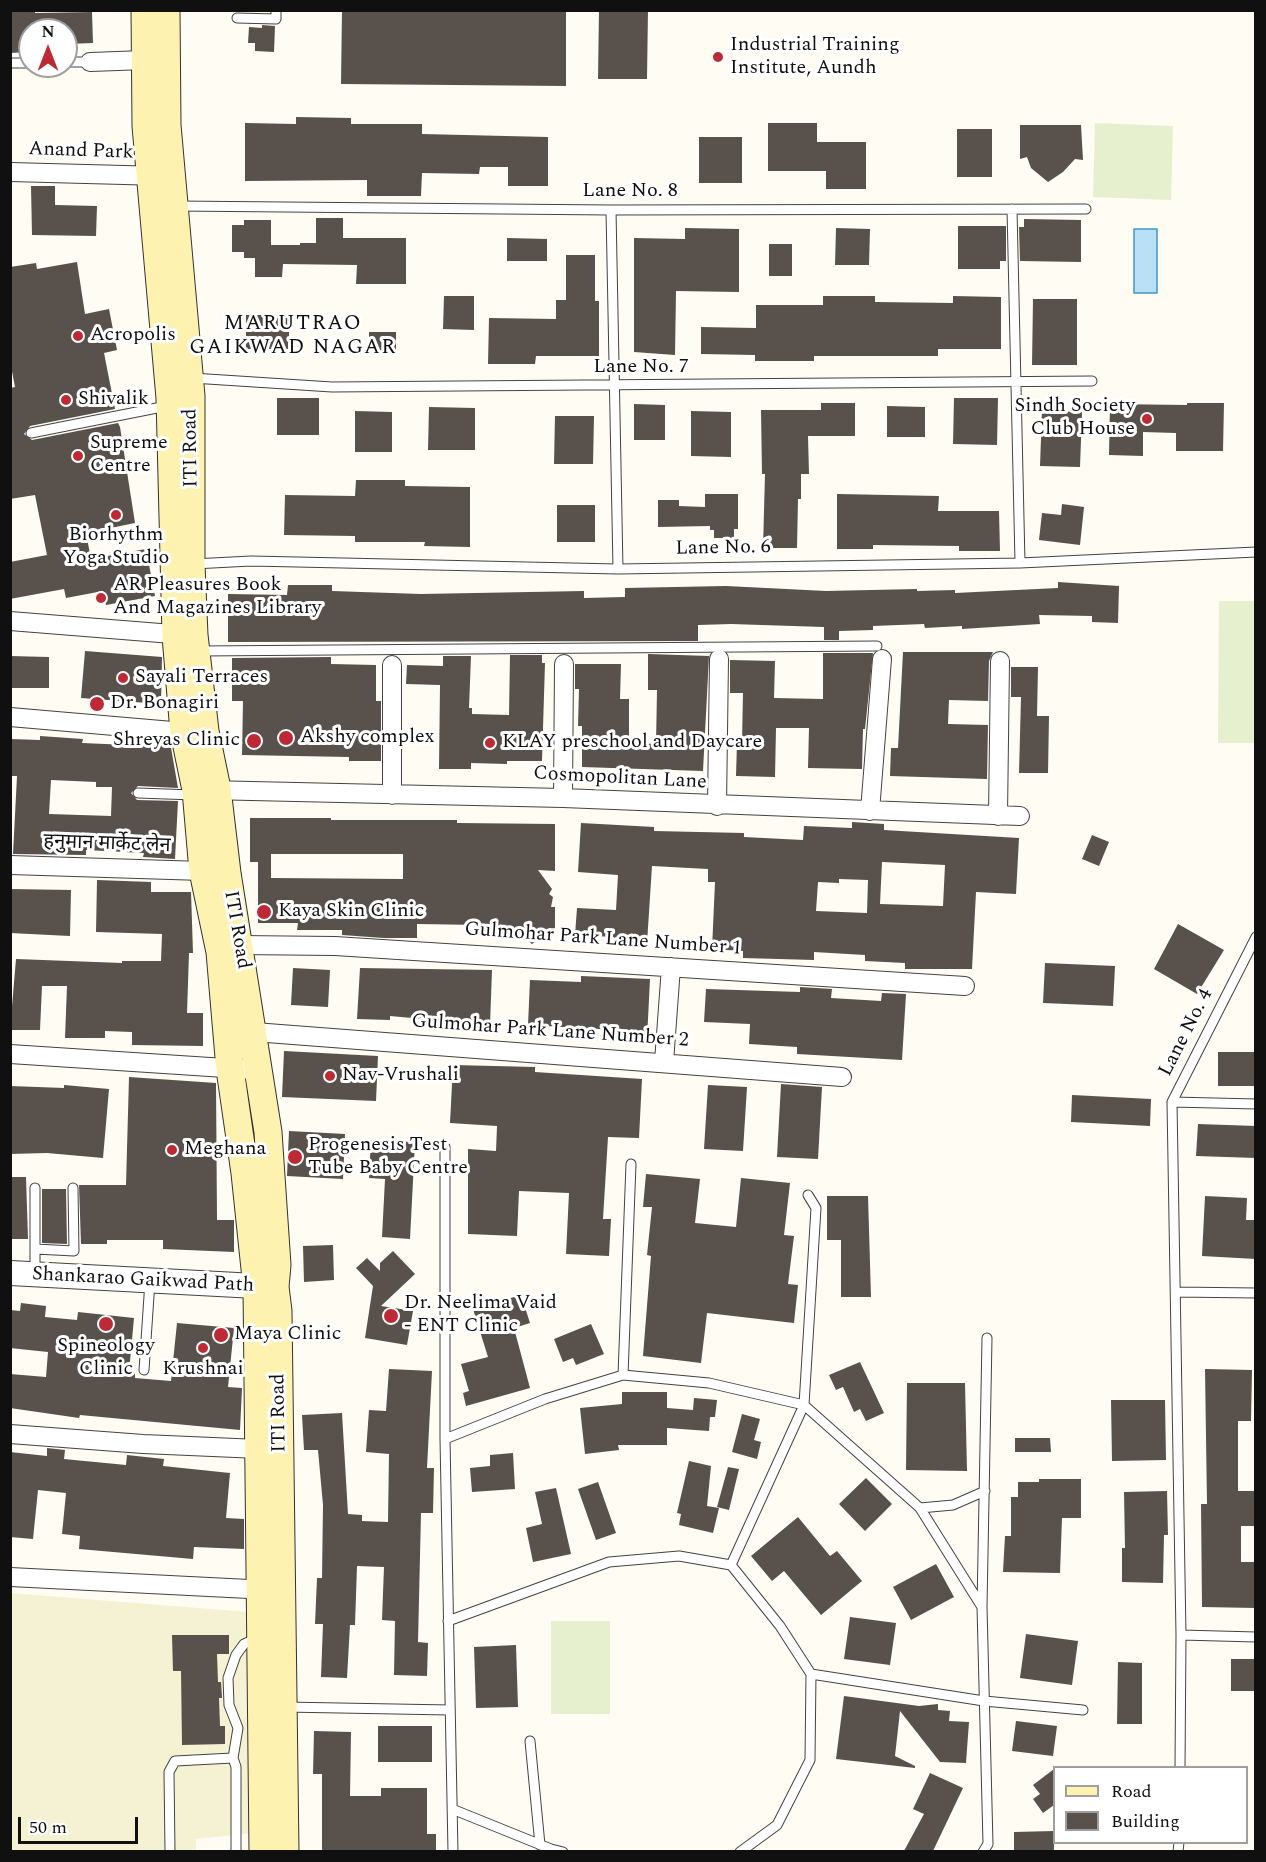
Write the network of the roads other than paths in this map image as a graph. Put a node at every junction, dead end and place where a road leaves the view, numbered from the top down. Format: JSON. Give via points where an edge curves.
{"nodes":[{"id":1,"x":145,"y":10,"type":"edge"},
{"id":2,"x":166,"y":10,"type":"edge"},
{"id":3,"x":276,"y":10,"type":"edge"},
{"id":4,"x":237,"y":18,"type":"dead end"},
{"id":5,"x":145,"y":60,"type":"junction"},
{"id":6,"x":78,"y":62,"type":"edge"},
{"id":7,"x":90,"y":62,"type":"joint"},
{"id":8,"x":10,"y":172,"type":"edge"},
{"id":9,"x":160,"y":176,"type":"junction"},
{"id":10,"x":174,"y":206,"type":"junction"},
{"id":11,"x":1012,"y":209,"type":"junction"},
{"id":12,"x":1086,"y":209,"type":"dead end"},
{"id":13,"x":611,"y":210,"type":"junction"},
{"id":14,"x":190,"y":378,"type":"junction"},
{"id":15,"x":1092,"y":381,"type":"dead end"},
{"id":16,"x":1015,"y":382,"type":"junction"},
{"id":17,"x":615,"y":386,"type":"junction"},
{"id":18,"x":170,"y":405,"type":"junction"},
{"id":19,"x":31,"y":433,"type":"dead end"},
{"id":20,"x":1256,"y":552,"type":"edge"},
{"id":21,"x":1020,"y":563,"type":"junction"},
{"id":22,"x":182,"y":564,"type":"junction"},
{"id":23,"x":618,"y":569,"type":"junction"},
{"id":24,"x":10,"y":621,"type":"edge"},
{"id":25,"x":189,"y":641,"type":"junction"},
{"id":26,"x":879,"y":653,"type":"joint"},
{"id":27,"x":719,"y":659,"type":"dead end"},
{"id":28,"x":1000,"y":661,"type":"dead end"},
{"id":29,"x":564,"y":664,"type":"dead end"},
{"id":30,"x":392,"y":665,"type":"dead end"},
{"id":31,"x":10,"y":717,"type":"edge"},
{"id":32,"x":184,"y":732,"type":"junction"},
{"id":33,"x":203,"y":791,"type":"junction"},
{"id":34,"x":138,"y":793,"type":"dead end"},
{"id":35,"x":392,"y":795,"type":"junction"},
{"id":36,"x":563,"y":798,"type":"junction"},
{"id":37,"x":717,"y":806,"type":"junction"},
{"id":38,"x":870,"y":811,"type":"junction"},
{"id":39,"x":998,"y":816,"type":"junction"},
{"id":40,"x":1020,"y":816,"type":"dead end"},
{"id":41,"x":10,"y":865,"type":"edge"},
{"id":42,"x":203,"y":871,"type":"junction"},
{"id":43,"x":1256,"y":938,"type":"edge"},
{"id":44,"x":238,"y":945,"type":"junction"},
{"id":45,"x":671,"y":967,"type":"junction"},
{"id":46,"x":964,"y":986,"type":"dead end"},
{"id":47,"x":254,"y":1032,"type":"junction"},
{"id":48,"x":10,"y":1054,"type":"edge"},
{"id":49,"x":664,"y":1062,"type":"junction"},
{"id":50,"x":230,"y":1069,"type":"junction"},
{"id":51,"x":256,"y":1070,"type":"junction"},
{"id":52,"x":842,"y":1077,"type":"dead end"},
{"id":53,"x":1172,"y":1102,"type":"junction"},
{"id":54,"x":1256,"y":1104,"type":"edge"},
{"id":55,"x":445,"y":1147,"type":"dead end"},
{"id":56,"x":631,"y":1164,"type":"dead end"},
{"id":57,"x":35,"y":1188,"type":"dead end"},
{"id":58,"x":73,"y":1188,"type":"dead end"},
{"id":59,"x":808,"y":1195,"type":"dead end"},
{"id":60,"x":35,"y":1249,"type":"junction"},
{"id":61,"x":10,"y":1273,"type":"edge"},
{"id":62,"x":35,"y":1275,"type":"junction"},
{"id":63,"x":150,"y":1281,"type":"junction"},
{"id":64,"x":266,"y":1287,"type":"junction"},
{"id":65,"x":1176,"y":1292,"type":"junction"},
{"id":66,"x":1256,"y":1293,"type":"edge"},
{"id":67,"x":987,"y":1338,"type":"dead end"},
{"id":68,"x":144,"y":1370,"type":"dead end"},
{"id":69,"x":623,"y":1375,"type":"junction"},
{"id":70,"x":804,"y":1405,"type":"junction"},
{"id":71,"x":10,"y":1434,"type":"edge"},
{"id":72,"x":445,"y":1439,"type":"junction"},
{"id":73,"x":259,"y":1449,"type":"junction"},
{"id":74,"x":985,"y":1491,"type":"junction"},
{"id":75,"x":920,"y":1508,"type":"junction"},
{"id":76,"x":731,"y":1565,"type":"junction"},
{"id":77,"x":10,"y":1577,"type":"edge"},
{"id":78,"x":272,"y":1590,"type":"junction"},
{"id":79,"x":982,"y":1607,"type":"junction"},
{"id":80,"x":448,"y":1621,"type":"junction"},
{"id":81,"x":1181,"y":1635,"type":"junction"},
{"id":82,"x":261,"y":1636,"type":"junction"},
{"id":83,"x":1256,"y":1637,"type":"edge"},
{"id":84,"x":811,"y":1674,"type":"junction"},
{"id":85,"x":984,"y":1701,"type":"junction"},
{"id":86,"x":273,"y":1706,"type":"junction"},
{"id":87,"x":450,"y":1710,"type":"junction"},
{"id":88,"x":1083,"y":1710,"type":"dead end"},
{"id":89,"x":530,"y":1741,"type":"dead end"},
{"id":90,"x":233,"y":1758,"type":"junction"},
{"id":91,"x":1180,"y":1766,"type":"edge"},
{"id":92,"x":452,"y":1809,"type":"junction"},
{"id":93,"x":540,"y":1845,"type":"junction"},
{"id":94,"x":986,"y":1849,"type":"edge"},
{"id":95,"x":170,"y":1851,"type":"edge"},
{"id":96,"x":236,"y":1851,"type":"edge"},
{"id":97,"x":263,"y":1851,"type":"edge"},
{"id":98,"x":285,"y":1851,"type":"edge"},
{"id":99,"x":453,"y":1851,"type":"edge"},
{"id":100,"x":563,"y":1851,"type":"edge"},
{"id":101,"x":740,"y":1851,"type":"edge"}],
"edges":[{"from":1,"to":5,"type":"main road","name":"ITI Road"},
{"from":2,"to":9,"type":"main road","name":"ITI Road"},
{"from":3,"to":4,"type":"lane","via":[[276,19]]},
{"from":5,"to":7,"type":"street"},
{"from":5,"to":9,"type":"main road","name":"ITI Road"},
{"from":6,"to":7,"type":"lane"},
{"from":8,"to":9,"type":"street","name":"Anand Park"},
{"from":9,"to":10,"type":"main road","name":"ITI Road"},
{"from":9,"to":18,"type":"main road","name":"ITI Road"},
{"from":10,"to":13,"type":"lane","name":"Lane No. 8"},
{"from":10,"to":14,"type":"main road","name":"ITI Road"},
{"from":11,"to":12,"type":"lane","name":"Lane No. 8"},
{"from":11,"to":13,"type":"lane","name":"Lane No. 8"},
{"from":11,"to":16,"type":"lane"},
{"from":13,"to":17,"type":"lane"},
{"from":14,"to":17,"type":"lane","name":"Lane No. 7","via":[[332,387]]},
{"from":14,"to":22,"type":"main road","name":"ITI Road","via":[[193,522]]},
{"from":15,"to":16,"type":"lane","name":"Lane No. 7"},
{"from":16,"to":17,"type":"lane","name":"Lane No. 7"},
{"from":16,"to":21,"type":"lane"},
{"from":17,"to":23,"type":"lane"},
{"from":18,"to":19,"type":"lane"},
{"from":18,"to":22,"type":"main road","name":"ITI Road"},
{"from":20,"to":21,"type":"lane","name":"Lane No. 6"},
{"from":21,"to":23,"type":"lane","name":"Lane No. 6"},
{"from":22,"to":23,"type":"lane","name":"Lane No. 6","via":[[251,561]]},
{"from":22,"to":25,"type":"main road","name":"ITI Road"},
{"from":24,"to":25,"type":"street"},
{"from":25,"to":26,"type":"lane"},
{"from":25,"to":32,"type":"main road","name":"ITI Road"},
{"from":25,"to":33,"type":"main road","name":"ITI Road","via":[[205,731]]},
{"from":26,"to":38,"type":"street"},
{"from":27,"to":37,"type":"street"},
{"from":28,"to":39,"type":"street"},
{"from":29,"to":36,"type":"street"},
{"from":30,"to":35,"type":"street"},
{"from":31,"to":32,"type":"street"},
{"from":32,"to":33,"type":"main road","name":"ITI Road"},
{"from":33,"to":34,"type":"lane"},
{"from":33,"to":35,"type":"street","name":"Cosmopolitan Lane"},
{"from":33,"to":42,"type":"main road","name":"ITI Road"},
{"from":33,"to":44,"type":"main road","name":"ITI Road"},
{"from":35,"to":36,"type":"street","name":"Cosmopolitan Lane"},
{"from":36,"to":37,"type":"street","name":"Cosmopolitan Lane"},
{"from":37,"to":38,"type":"street","name":"Cosmopolitan Lane"},
{"from":38,"to":39,"type":"street","name":"Cosmopolitan Lane"},
{"from":39,"to":40,"type":"street","name":"Cosmopolitan Lane"},
{"from":41,"to":42,"type":"street","name":"हनुमान मार्केट लेन"},
{"from":42,"to":50,"type":"main road","name":"ITI Road","via":[[220,952]]},
{"from":43,"to":53,"type":"lane","name":"Lane No. 4"},
{"from":44,"to":45,"type":"street","name":"Gulmohar Park Lane Number 1","via":[[335,946]]},
{"from":44,"to":47,"type":"main road","name":"ITI Road"},
{"from":45,"to":46,"type":"street","name":"Gulmohar Park Lane Number 1"},
{"from":45,"to":49,"type":"street"},
{"from":47,"to":49,"type":"street","name":"Gulmohar Park Lane Number 2"},
{"from":47,"to":51,"type":"main road","name":"ITI Road"},
{"from":48,"to":50,"type":"street"},
{"from":49,"to":52,"type":"street","name":"Gulmohar Park Lane Number 2"},
{"from":50,"to":51,"type":"street"},
{"from":50,"to":64,"type":"main road","name":"ITI Road"},
{"from":51,"to":64,"type":"main road","name":"ITI Road","via":[[268,1132],[277,1265]]},
{"from":53,"to":54,"type":"lane","name":"Lane No. 4"},
{"from":53,"to":65,"type":"lane"},
{"from":55,"to":72,"type":"lane"},
{"from":56,"to":69,"type":"lane"},
{"from":57,"to":60,"type":"lane"},
{"from":58,"to":60,"type":"lane","via":[[74,1251]]},
{"from":59,"to":70,"type":"lane","via":[[816,1208]]},
{"from":60,"to":62,"type":"lane"},
{"from":61,"to":62,"type":"street","name":"Shankarao Gaikwad Path"},
{"from":62,"to":63,"type":"street","name":"Shankarao Gaikwad Path"},
{"from":63,"to":64,"type":"street","name":"Shankarao Gaikwad Path"},
{"from":63,"to":68,"type":"lane"},
{"from":64,"to":73,"type":"main road","name":"ITI Road"},
{"from":64,"to":78,"type":"main road","name":"ITI Road","via":[[278,1311]]},
{"from":65,"to":66,"type":"lane"},
{"from":65,"to":81,"type":"lane"},
{"from":67,"to":74,"type":"lane"},
{"from":69,"to":70,"type":"lane","via":[[708,1383]]},
{"from":69,"to":72,"type":"lane","via":[[545,1399]]},
{"from":70,"to":75,"type":"lane"},
{"from":70,"to":76,"type":"lane"},
{"from":71,"to":73,"type":"street"},
{"from":72,"to":80,"type":"lane"},
{"from":73,"to":78,"type":"main road","name":"ITI Road"},
{"from":74,"to":75,"type":"lane","via":[[953,1505]]},
{"from":74,"to":79,"type":"lane"},
{"from":75,"to":79,"type":"lane"},
{"from":76,"to":80,"type":"lane","via":[[679,1556],[609,1562]]},
{"from":76,"to":84,"type":"lane","via":[[780,1626]]},
{"from":77,"to":78,"type":"street"},
{"from":78,"to":82,"type":"main road","name":"ITI Road"},
{"from":78,"to":86,"type":"main road","name":"ITI Road"},
{"from":79,"to":85,"type":"lane"},
{"from":80,"to":87,"type":"lane"},
{"from":81,"to":83,"type":"lane"},
{"from":81,"to":91,"type":"lane"},
{"from":82,"to":86,"type":"main road","name":"ITI Road"},
{"from":82,"to":90,"type":"lane","via":[[244,1644],[228,1678],[229,1705],[238,1728]]},
{"from":84,"to":85,"type":"lane"},
{"from":84,"to":101,"type":"lane","via":[[810,1760],[777,1825]]},
{"from":85,"to":88,"type":"lane"},
{"from":85,"to":94,"type":"lane"},
{"from":86,"to":87,"type":"lane"},
{"from":86,"to":97,"type":"main road","name":"ITI Road"},
{"from":86,"to":98,"type":"main road","name":"ITI Road"},
{"from":87,"to":92,"type":"lane"},
{"from":89,"to":93,"type":"lane"},
{"from":90,"to":95,"type":"lane","via":[[175,1761],[169,1772]]},
{"from":90,"to":96,"type":"lane"},
{"from":92,"to":93,"type":"lane"},
{"from":92,"to":99,"type":"lane"},
{"from":93,"to":100,"type":"lane"}]}
